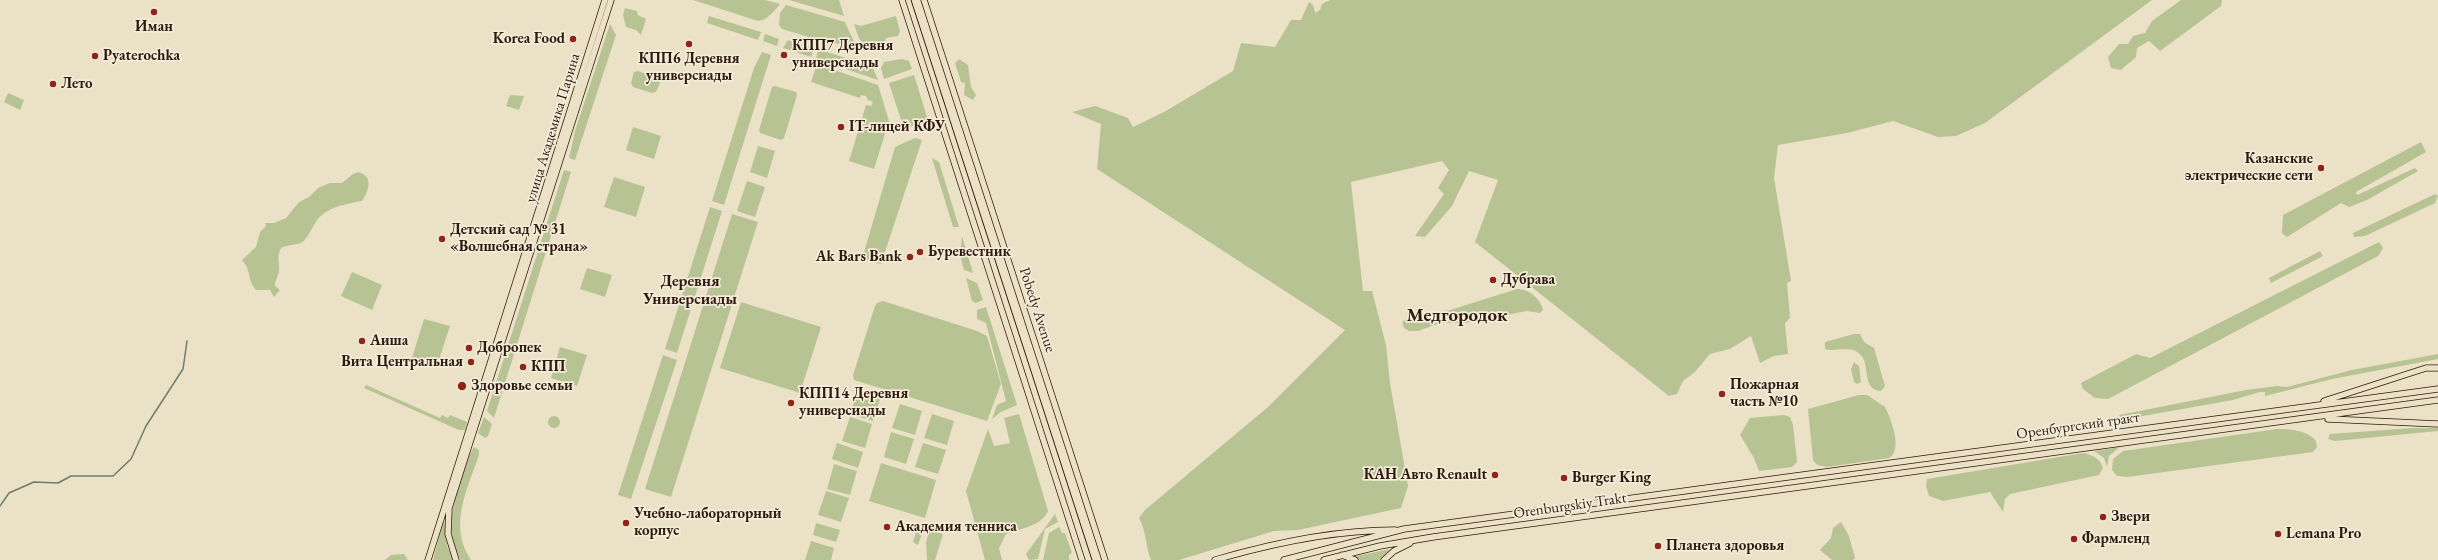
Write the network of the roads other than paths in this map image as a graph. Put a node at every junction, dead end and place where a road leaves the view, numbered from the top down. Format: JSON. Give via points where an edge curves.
{"nodes":[{"id":1,"x":605,"y":0,"type":"edge"},
{"id":2,"x":611,"y":0,"type":"edge"},
{"id":3,"x":902,"y":0,"type":"edge"},
{"id":4,"x":924,"y":0,"type":"edge"},
{"id":5,"x":572,"y":102,"type":"junction"},
{"id":6,"x":579,"y":104,"type":"junction"},
{"id":7,"x":547,"y":196,"type":"junction"},
{"id":8,"x":2438,"y":368,"type":"edge"},
{"id":9,"x":2438,"y":389,"type":"edge"},
{"id":10,"x":2438,"y":400,"type":"edge"},
{"id":11,"x":2316,"y":404,"type":"junction"},
{"id":12,"x":2318,"y":418,"type":"junction"},
{"id":13,"x":2438,"y":424,"type":"edge"},
{"id":14,"x":1404,"y":530,"type":"junction"},
{"id":15,"x":1423,"y":538,"type":"junction"},
{"id":16,"x":1079,"y":552,"type":"junction"},
{"id":17,"x":1342,"y":555,"type":"junction"},
{"id":18,"x":428,"y":560,"type":"edge"},
{"id":19,"x":456,"y":560,"type":"edge"},
{"id":20,"x":1076,"y":560,"type":"edge"},
{"id":21,"x":1082,"y":560,"type":"edge"},
{"id":22,"x":1106,"y":560,"type":"edge"},
{"id":23,"x":1215,"y":560,"type":"edge"},
{"id":24,"x":1284,"y":560,"type":"edge"},
{"id":25,"x":1324,"y":560,"type":"edge"},
{"id":26,"x":1355,"y":560,"type":"edge"},
{"id":27,"x":1384,"y":560,"type":"edge"}],
"edges":[{"from":1,"to":5,"type":"main road","name":"улица Академика Парина"},
{"from":2,"to":6,"type":"main road","name":"улица Академика Парина"},
{"from":3,"to":16,"type":"main road"},
{"from":4,"to":22,"type":"main road","name":"Pobedy Avenue"},
{"from":5,"to":6,"type":"main road"},
{"from":5,"to":7,"type":"main road","name":"улица Академика Парина"},
{"from":6,"to":7,"type":"main road","name":"улица Академика Парина"},
{"from":7,"to":18,"type":"main road","name":"улица Академика Парина"},
{"from":7,"to":19,"type":"main road","name":"улица Академика Парина","via":[[449,508],[448,534]]},
{"from":8,"to":11,"type":"main road","via":[[2426,368]]},
{"from":9,"to":11,"type":"main road"},
{"from":10,"to":12,"type":"main road"},
{"from":11,"to":14,"type":"main road","name":"Orenburgskiy Trakt"},
{"from":12,"to":13,"type":"main road"},
{"from":12,"to":15,"type":"main road","name":"Orenburgskiy Trakt","via":[[2173,435]]},
{"from":14,"to":23,"type":"main road","via":[[1375,530],[1301,540],[1256,548]]},
{"from":14,"to":24,"type":"main road","name":"Orenburgskiy Trakt"},
{"from":15,"to":17,"type":"main road","name":"Orenburgskiy Trakt"},
{"from":15,"to":27,"type":"main road","via":[[1401,547]]},
{"from":16,"to":20,"type":"main road"},
{"from":16,"to":21,"type":"main road"},
{"from":17,"to":25,"type":"main road","name":"Orenburgskiy Trakt"},
{"from":17,"to":26,"type":"main road"}]}
